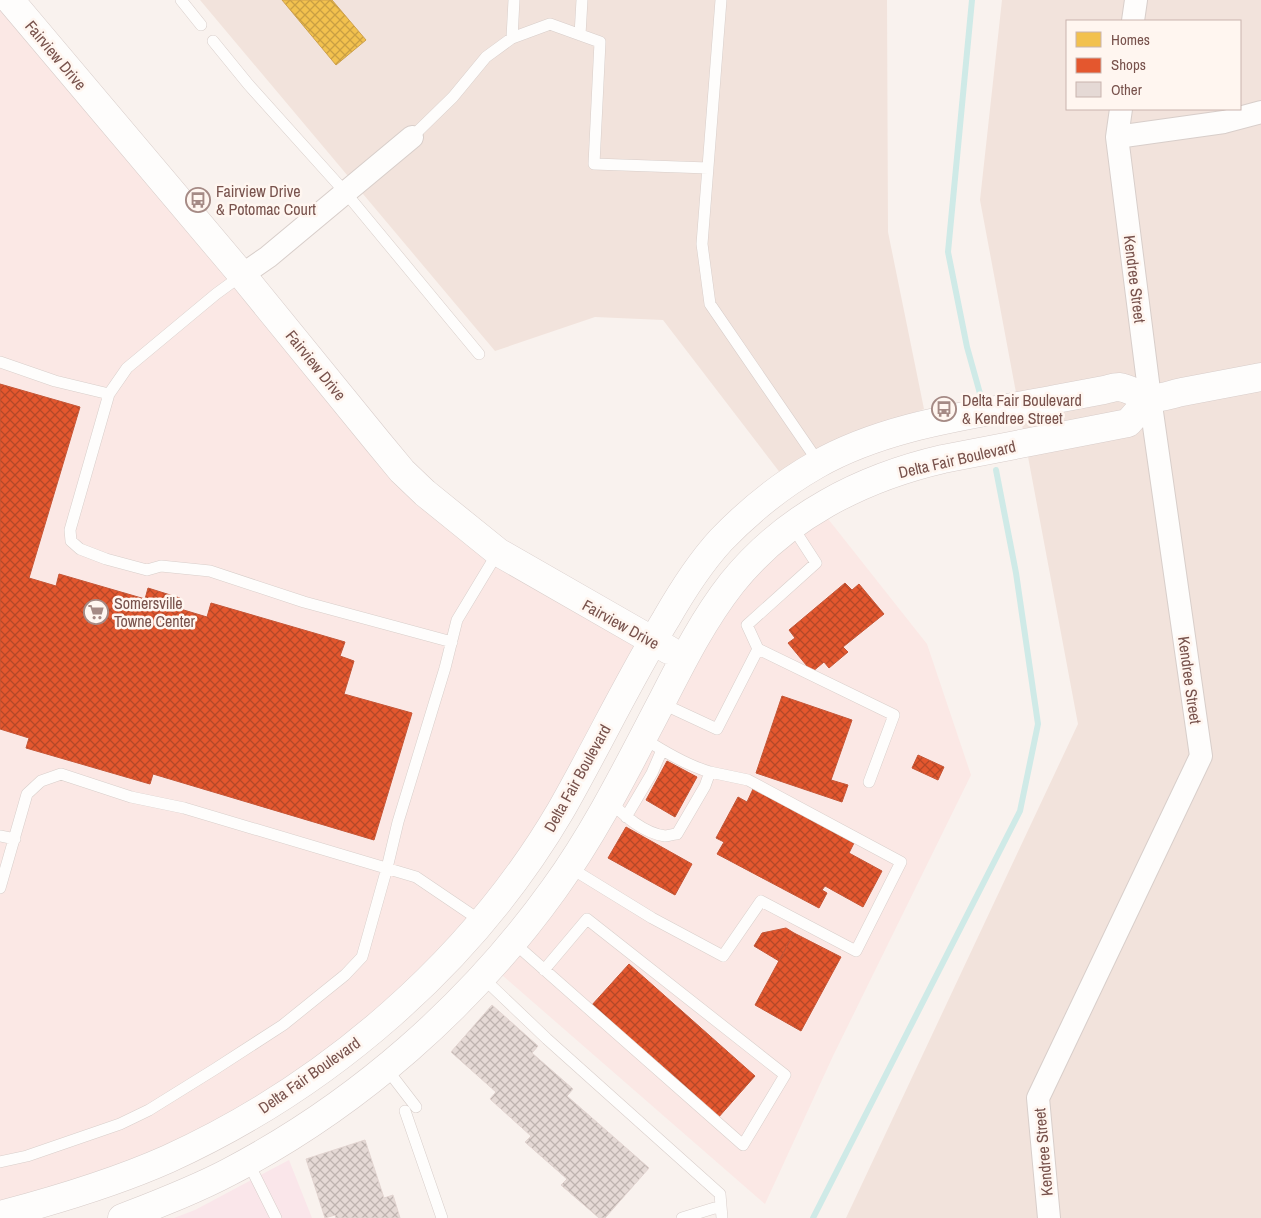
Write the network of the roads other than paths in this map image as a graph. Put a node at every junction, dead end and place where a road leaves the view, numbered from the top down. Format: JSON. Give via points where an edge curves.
{"nodes":[{"id":1,"x":10,"y":0,"type":"edge"},
{"id":2,"x":181,"y":0,"type":"edge"},
{"id":3,"x":514,"y":0,"type":"edge"},
{"id":4,"x":582,"y":0,"type":"edge"},
{"id":5,"x":721,"y":0,"type":"edge"},
{"id":6,"x":1136,"y":0,"type":"edge"},
{"id":7,"x":1134,"y":20,"type":"edge"},
{"id":8,"x":201,"y":25,"type":"dead end"},
{"id":9,"x":580,"y":35,"type":"junction"},
{"id":10,"x":512,"y":38,"type":"junction"},
{"id":11,"x":214,"y":41,"type":"dead end"},
{"id":12,"x":1121,"y":110,"type":"edge"},
{"id":13,"x":1261,"y":112,"type":"edge"},
{"id":14,"x":412,"y":137,"type":"joint"},
{"id":15,"x":1117,"y":137,"type":"junction"},
{"id":16,"x":708,"y":168,"type":"junction"},
{"id":17,"x":344,"y":192,"type":"junction"},
{"id":18,"x":242,"y":275,"type":"junction"},
{"id":19,"x":479,"y":354,"type":"dead end"},
{"id":20,"x":0,"y":362,"type":"edge"},
{"id":21,"x":1261,"y":377,"type":"edge"},
{"id":22,"x":109,"y":394,"type":"junction"},
{"id":23,"x":1150,"y":398,"type":"junction"},
{"id":24,"x":819,"y":463,"type":"junction"},
{"id":25,"x":792,"y":526,"type":"junction"},
{"id":26,"x":498,"y":552,"type":"junction"},
{"id":27,"x":652,"y":641,"type":"junction"},
{"id":28,"x":452,"y":642,"type":"junction"},
{"id":29,"x":758,"y":649,"type":"junction"},
{"id":30,"x":684,"y":658,"type":"junction"},
{"id":31,"x":661,"y":703,"type":"junction"},
{"id":32,"x":652,"y":744,"type":"junction"},
{"id":33,"x":710,"y":772,"type":"junction"},
{"id":34,"x":869,"y":782,"type":"dead end"},
{"id":35,"x":618,"y":809,"type":"junction"},
{"id":36,"x":0,"y":836,"type":"edge"},
{"id":37,"x":15,"y":839,"type":"junction"},
{"id":38,"x":569,"y":867,"type":"junction"},
{"id":39,"x":387,"y":868,"type":"junction"},
{"id":40,"x":0,"y":888,"type":"edge"},
{"id":41,"x":481,"y":921,"type":"junction"},
{"id":42,"x":512,"y":942,"type":"junction"},
{"id":43,"x":544,"y":970,"type":"junction"},
{"id":44,"x":482,"y":977,"type":"junction"},
{"id":45,"x":386,"y":1068,"type":"junction"},
{"id":46,"x":0,"y":1162,"type":"edge"},
{"id":47,"x":248,"y":1162,"type":"junction"},
{"id":48,"x":721,"y":1206,"type":"junction"},
{"id":49,"x":0,"y":1215,"type":"edge"},
{"id":50,"x":122,"y":1218,"type":"edge"},
{"id":51,"x":276,"y":1218,"type":"edge"},
{"id":52,"x":442,"y":1218,"type":"edge"},
{"id":53,"x":682,"y":1218,"type":"edge"},
{"id":54,"x":722,"y":1218,"type":"edge"},
{"id":55,"x":1049,"y":1218,"type":"edge"}],
"edges":[{"from":1,"to":18,"type":"main road","name":"Fairview Drive"},
{"from":2,"to":8,"type":"lane"},
{"from":3,"to":10,"type":"lane"},
{"from":4,"to":9,"type":"lane"},
{"from":5,"to":16,"type":"lane"},
{"from":6,"to":7,"type":"street"},
{"from":9,"to":10,"type":"lane","via":[[550,24]]},
{"from":9,"to":16,"type":"lane","via":[[600,42],[594,164]]},
{"from":10,"to":14,"type":"lane","via":[[486,57]]},
{"from":11,"to":17,"type":"lane"},
{"from":12,"to":15,"type":"street","name":"Kendree Street"},
{"from":13,"to":15,"type":"street","via":[[1224,122]]},
{"from":14,"to":17,"type":"street"},
{"from":15,"to":23,"type":"street","name":"Kendree Street"},
{"from":16,"to":24,"type":"lane","via":[[702,244],[710,304]]},
{"from":17,"to":18,"type":"street"},
{"from":17,"to":19,"type":"lane"},
{"from":18,"to":22,"type":"lane","via":[[127,368]]},
{"from":18,"to":26,"type":"main road","name":"Fairview Drive","via":[[402,471],[446,512]]},
{"from":20,"to":22,"type":"lane","via":[[55,381]]},
{"from":21,"to":23,"type":"main road"},
{"from":22,"to":28,"type":"lane","via":[[70,530],[71,541],[80,549],[147,570],[161,566],[210,571],[304,602]]},
{"from":23,"to":24,"type":"main road","name":"Delta Fair Boulevard","via":[[1120,387],[946,420],[882,436]]},
{"from":23,"to":25,"type":"main road","name":"Delta Fair Boulevard","via":[[1128,423],[935,461],[878,478],[841,494]]},
{"from":23,"to":55,"type":"street","name":"Kendree Street","via":[[1201,756],[1038,1098]]},
{"from":24,"to":27,"type":"main road","name":"Delta Fair Boulevard","via":[[780,488],[720,541],[688,582]]},
{"from":25,"to":29,"type":"lane","via":[[816,563],[747,625]]},
{"from":25,"to":30,"type":"main road","name":"Delta Fair Boulevard","via":[[733,582]]},
{"from":26,"to":27,"type":"main road","name":"Fairview Drive"},
{"from":26,"to":28,"type":"lane","via":[[457,620]]},
{"from":27,"to":30,"type":"main road","name":"Fairview Drive"},
{"from":27,"to":41,"type":"main road","name":"Delta Fair Boulevard","via":[[559,813],[527,862]]},
{"from":28,"to":39,"type":"lane"},
{"from":29,"to":31,"type":"lane","via":[[717,729]]},
{"from":29,"to":34,"type":"lane","via":[[894,715]]},
{"from":30,"to":31,"type":"main road","name":"Delta Fair Boulevard"},
{"from":31,"to":32,"type":"main road","name":"Delta Fair Boulevard"},
{"from":32,"to":33,"type":"lane"},
{"from":32,"to":35,"type":"main road","name":"Delta Fair Boulevard"},
{"from":33,"to":35,"type":"lane","via":[[677,834],[665,836],[650,831]]},
{"from":33,"to":38,"type":"lane","via":[[748,780],[900,862],[856,951],[761,901],[723,956],[652,918]]},
{"from":35,"to":38,"type":"main road","name":"Delta Fair Boulevard"},
{"from":36,"to":37,"type":"lane"},
{"from":37,"to":39,"type":"lane","via":[[27,794],[41,780],[61,774],[131,797],[184,808]]},
{"from":37,"to":40,"type":"lane"},
{"from":38,"to":42,"type":"main road","name":"Delta Fair Boulevard"},
{"from":39,"to":41,"type":"lane","via":[[416,877]]},
{"from":39,"to":46,"type":"lane","via":[[362,957],[345,975],[283,1025],[149,1110],[120,1124],[36,1154]]},
{"from":41,"to":49,"type":"main road","name":"Delta Fair Boulevard","via":[[449,958],[381,1023],[274,1102],[165,1160],[81,1192]]},
{"from":42,"to":43,"type":"lane"},
{"from":42,"to":44,"type":"main road","name":"Delta Fair Boulevard"},
{"from":43,"to":43,"type":"lane","via":[[603,1022],[743,1146],[785,1075],[587,919]]},
{"from":44,"to":45,"type":"main road","name":"Delta Fair Boulevard"},
{"from":44,"to":48,"type":"lane","via":[[720,1194]]},
{"from":45,"to":47,"type":"main road","name":"Delta Fair Boulevard","via":[[314,1121]]},
{"from":45,"to":52,"type":"lane","via":[[410,1109]]},
{"from":47,"to":50,"type":"main road","name":"Delta Fair Boulevard"},
{"from":47,"to":51,"type":"lane"},
{"from":48,"to":53,"type":"lane"},
{"from":48,"to":54,"type":"lane"}]}
